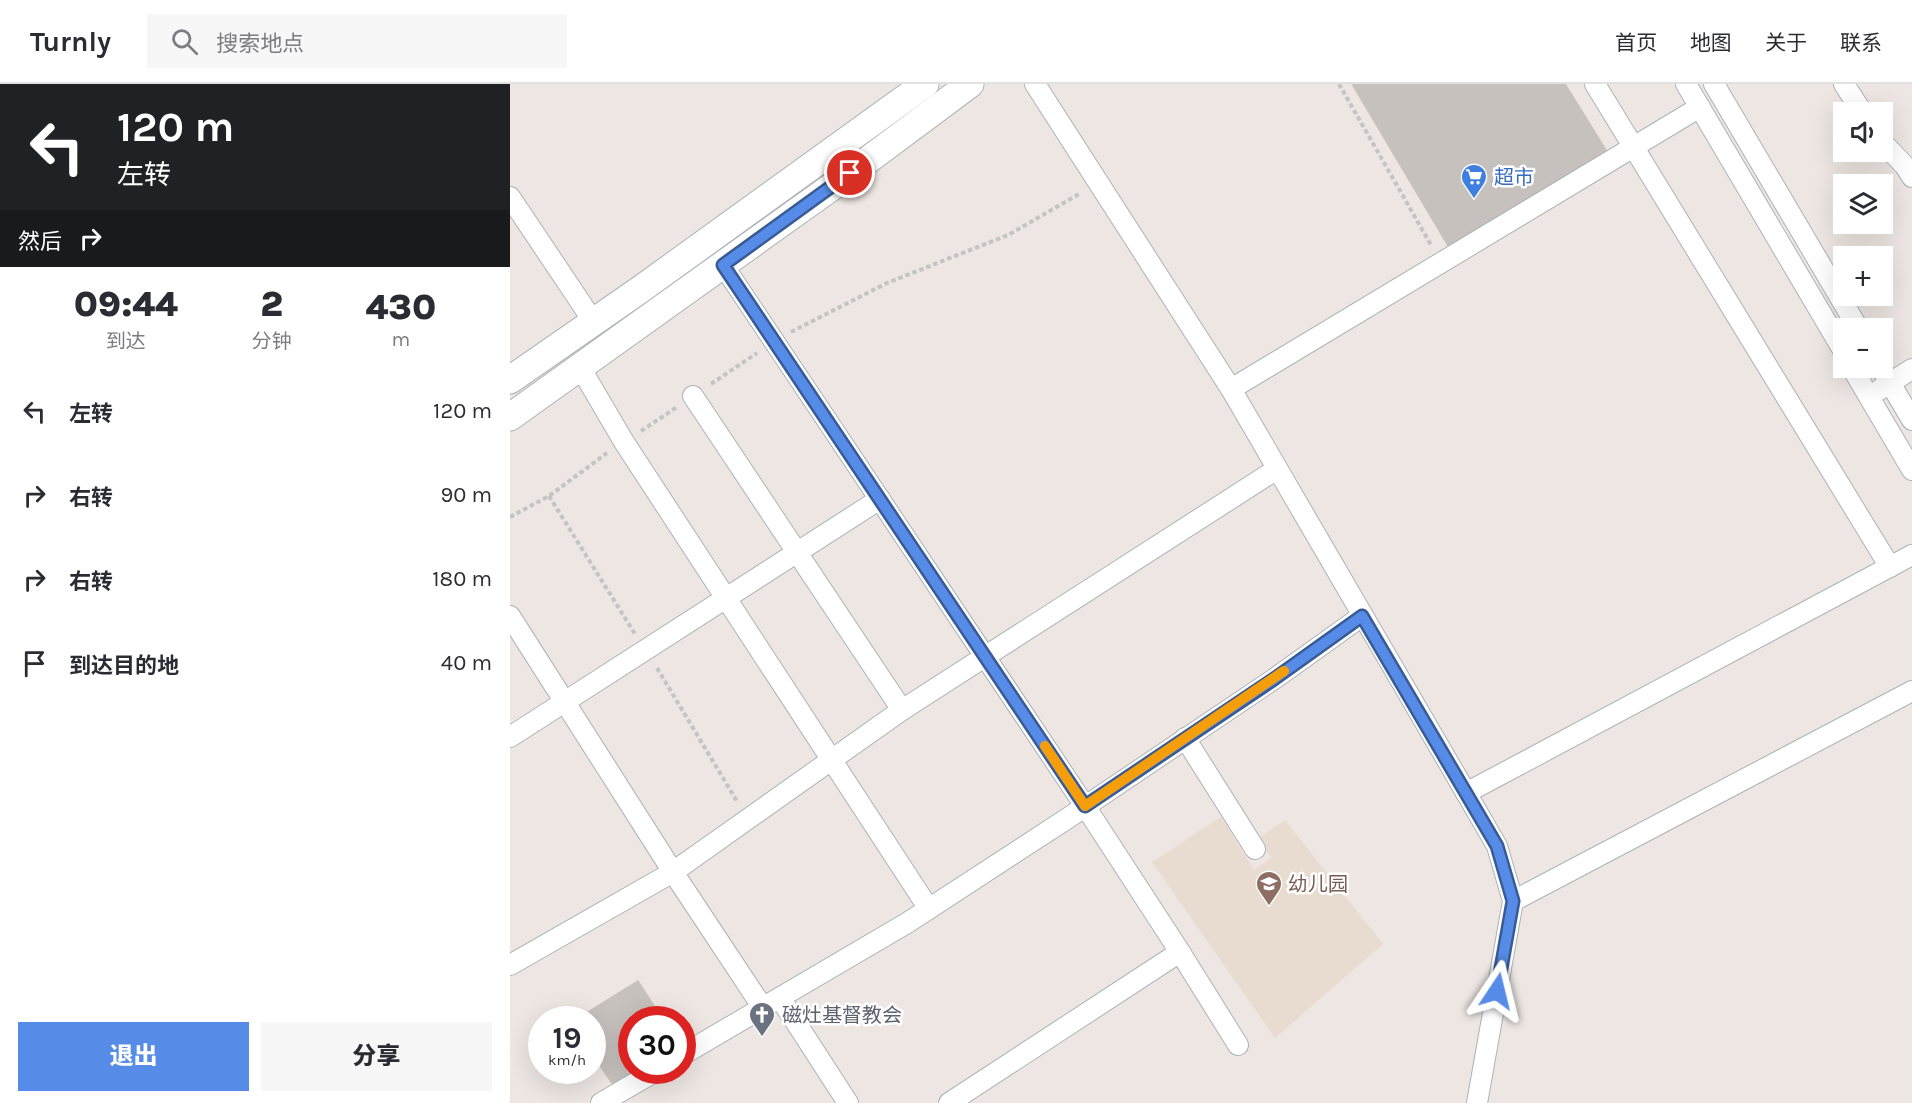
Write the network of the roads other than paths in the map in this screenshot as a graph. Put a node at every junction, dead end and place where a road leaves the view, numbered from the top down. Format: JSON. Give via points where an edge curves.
{"nodes":[{"id":1,"x":925,"y":84,"type":"edge"},
{"id":2,"x":970,"y":84,"type":"edge"},
{"id":3,"x":1035,"y":84,"type":"edge"},
{"id":4,"x":1595,"y":84,"type":"edge"},
{"id":5,"x":1686,"y":84,"type":"edge"},
{"id":6,"x":1714,"y":84,"type":"edge"},
{"id":7,"x":1844,"y":84,"type":"edge"},
{"id":8,"x":1856,"y":102,"type":"edge"},
{"id":9,"x":1700,"y":107,"type":"junction"},
{"id":10,"x":1633,"y":146,"type":"junction"},
{"id":11,"x":1893,"y":153,"type":"edge"},
{"id":12,"x":1912,"y":177,"type":"edge"},
{"id":13,"x":510,"y":197,"type":"edge"},
{"id":14,"x":723,"y":265,"type":"junction"},
{"id":15,"x":1852,"y":318,"type":"edge"},
{"id":16,"x":593,"y":321,"type":"junction"},
{"id":17,"x":1833,"y":333,"type":"edge"},
{"id":18,"x":580,"y":367,"type":"junction"},
{"id":19,"x":1912,"y":369,"type":"edge"},
{"id":20,"x":1893,"y":373,"type":"edge"},
{"id":21,"x":1858,"y":378,"type":"edge"},
{"id":22,"x":1883,"y":378,"type":"edge"},
{"id":23,"x":1887,"y":378,"type":"edge"},
{"id":24,"x":510,"y":380,"type":"edge"},
{"id":25,"x":1231,"y":390,"type":"junction"},
{"id":26,"x":693,"y":396,"type":"dead end"},
{"id":27,"x":1869,"y":396,"type":"junction"},
{"id":28,"x":510,"y":417,"type":"edge"},
{"id":29,"x":1912,"y":420,"type":"edge"},
{"id":30,"x":1277,"y":469,"type":"junction"},
{"id":31,"x":1912,"y":470,"type":"edge"},
{"id":32,"x":880,"y":499,"type":"junction"},
{"id":33,"x":796,"y":553,"type":"junction"},
{"id":34,"x":1912,"y":555,"type":"edge"},
{"id":35,"x":1890,"y":567,"type":"junction"},
{"id":36,"x":726,"y":597,"type":"junction"},
{"id":37,"x":510,"y":616,"type":"edge"},
{"id":38,"x":1362,"y":616,"type":"junction"},
{"id":39,"x":985,"y":658,"type":"junction"},
{"id":40,"x":1912,"y":692,"type":"edge"},
{"id":41,"x":564,"y":702,"type":"junction"},
{"id":42,"x":902,"y":710,"type":"junction"},
{"id":43,"x":510,"y":736,"type":"edge"},
{"id":44,"x":1185,"y":738,"type":"junction"},
{"id":45,"x":832,"y":760,"type":"junction"},
{"id":46,"x":1466,"y":793,"type":"junction"},
{"id":47,"x":1085,"y":806,"type":"junction"},
{"id":48,"x":1255,"y":849,"type":"dead end"},
{"id":49,"x":673,"y":872,"type":"junction"},
{"id":50,"x":1513,"y":901,"type":"junction"},
{"id":51,"x":929,"y":909,"type":"junction"},
{"id":52,"x":1180,"y":952,"type":"junction"},
{"id":53,"x":512,"y":959,"type":"edge"},
{"id":54,"x":772,"y":1003,"type":"junction"},
{"id":55,"x":1238,"y":1045,"type":"dead end"},
{"id":56,"x":696,"y":1047,"type":"edge"},
{"id":57,"x":636,"y":1084,"type":"edge"},
{"id":58,"x":612,"y":1100,"type":"edge"},
{"id":59,"x":848,"y":1103,"type":"edge"},
{"id":60,"x":949,"y":1103,"type":"edge"},
{"id":61,"x":1477,"y":1103,"type":"edge"}],
"edges":[{"from":1,"to":16,"type":"street"},
{"from":2,"to":14,"type":"street"},
{"from":3,"to":25,"type":"street"},
{"from":4,"to":10,"type":"street"},
{"from":5,"to":9,"type":"street"},
{"from":6,"to":15,"type":"street"},
{"from":7,"to":8,"type":"street"},
{"from":9,"to":10,"type":"street"},
{"from":9,"to":17,"type":"street"},
{"from":10,"to":25,"type":"street"},
{"from":10,"to":35,"type":"street"},
{"from":11,"to":12,"type":"street"},
{"from":13,"to":16,"type":"street"},
{"from":14,"to":18,"type":"street"},
{"from":14,"to":32,"type":"street"},
{"from":16,"to":24,"type":"street"},
{"from":18,"to":28,"type":"street"},
{"from":18,"to":36,"type":"street","via":[[624,442]]},
{"from":19,"to":20,"type":"street"},
{"from":21,"to":27,"type":"street"},
{"from":22,"to":27,"type":"street"},
{"from":23,"to":29,"type":"street"},
{"from":25,"to":30,"type":"street"},
{"from":26,"to":33,"type":"street"},
{"from":27,"to":31,"type":"street"},
{"from":30,"to":38,"type":"street"},
{"from":30,"to":39,"type":"street"},
{"from":32,"to":33,"type":"street"},
{"from":32,"to":39,"type":"street"},
{"from":33,"to":36,"type":"street"},
{"from":33,"to":42,"type":"street"},
{"from":34,"to":35,"type":"street"},
{"from":35,"to":46,"type":"street"},
{"from":36,"to":41,"type":"street"},
{"from":36,"to":45,"type":"street"},
{"from":37,"to":41,"type":"street"},
{"from":38,"to":44,"type":"street"},
{"from":38,"to":46,"type":"street"},
{"from":39,"to":42,"type":"street"},
{"from":39,"to":47,"type":"street"},
{"from":40,"to":50,"type":"street"},
{"from":41,"to":43,"type":"street"},
{"from":41,"to":49,"type":"street"},
{"from":42,"to":45,"type":"street"},
{"from":44,"to":47,"type":"street"},
{"from":44,"to":48,"type":"street"},
{"from":45,"to":49,"type":"street"},
{"from":45,"to":51,"type":"street"},
{"from":46,"to":50,"type":"street","via":[[1497,846]]},
{"from":47,"to":51,"type":"street"},
{"from":47,"to":52,"type":"street"},
{"from":49,"to":53,"type":"street"},
{"from":49,"to":54,"type":"street"},
{"from":50,"to":61,"type":"street"},
{"from":51,"to":54,"type":"street"},
{"from":52,"to":55,"type":"street"},
{"from":52,"to":60,"type":"street"},
{"from":54,"to":56,"type":"street"},
{"from":54,"to":59,"type":"street"},
{"from":57,"to":58,"type":"street"}]}
